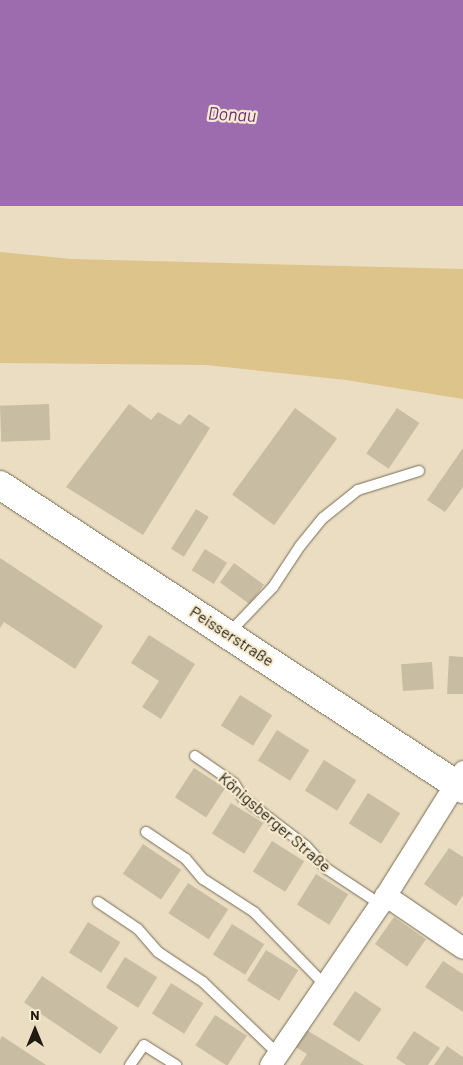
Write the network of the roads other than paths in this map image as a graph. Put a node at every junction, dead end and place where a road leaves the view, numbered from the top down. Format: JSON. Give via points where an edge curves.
{"nodes":[{"id":1,"x":419,"y":471,"type":"dead end"},
{"id":2,"x":0,"y":485,"type":"edge"},
{"id":3,"x":229,"y":634,"type":"junction"},
{"id":4,"x":195,"y":756,"type":"dead end"},
{"id":5,"x":460,"y":781,"type":"edge"},
{"id":6,"x":146,"y":832,"type":"dead end"},
{"id":7,"x":383,"y":899,"type":"junction"},
{"id":8,"x":98,"y":902,"type":"dead end"},
{"id":9,"x":463,"y":948,"type":"edge"},
{"id":10,"x":324,"y":984,"type":"junction"},
{"id":11,"x":274,"y":1059,"type":"edge"},
{"id":12,"x":130,"y":1065,"type":"edge"},
{"id":13,"x":176,"y":1065,"type":"edge"}],
"edges":[{"from":1,"to":3,"type":"lane","via":[[358,490],[323,518],[273,587]]},
{"from":2,"to":3,"type":"street","name":"Peisserstraße"},
{"from":3,"to":5,"type":"street","name":"Peisserstraße"},
{"from":4,"to":7,"type":"lane","name":"Königsberger Straße","via":[[234,783],[243,798],[306,846],[327,869]]},
{"from":5,"to":7,"type":"street"},
{"from":6,"to":10,"type":"lane","via":[[186,859],[203,878],[254,912]]},
{"from":7,"to":9,"type":"street"},
{"from":7,"to":10,"type":"street"},
{"from":8,"to":11,"type":"lane","via":[[138,929],[158,952],[203,982]]},
{"from":10,"to":11,"type":"street"},
{"from":12,"to":13,"type":"lane","via":[[144,1045]]}]}
